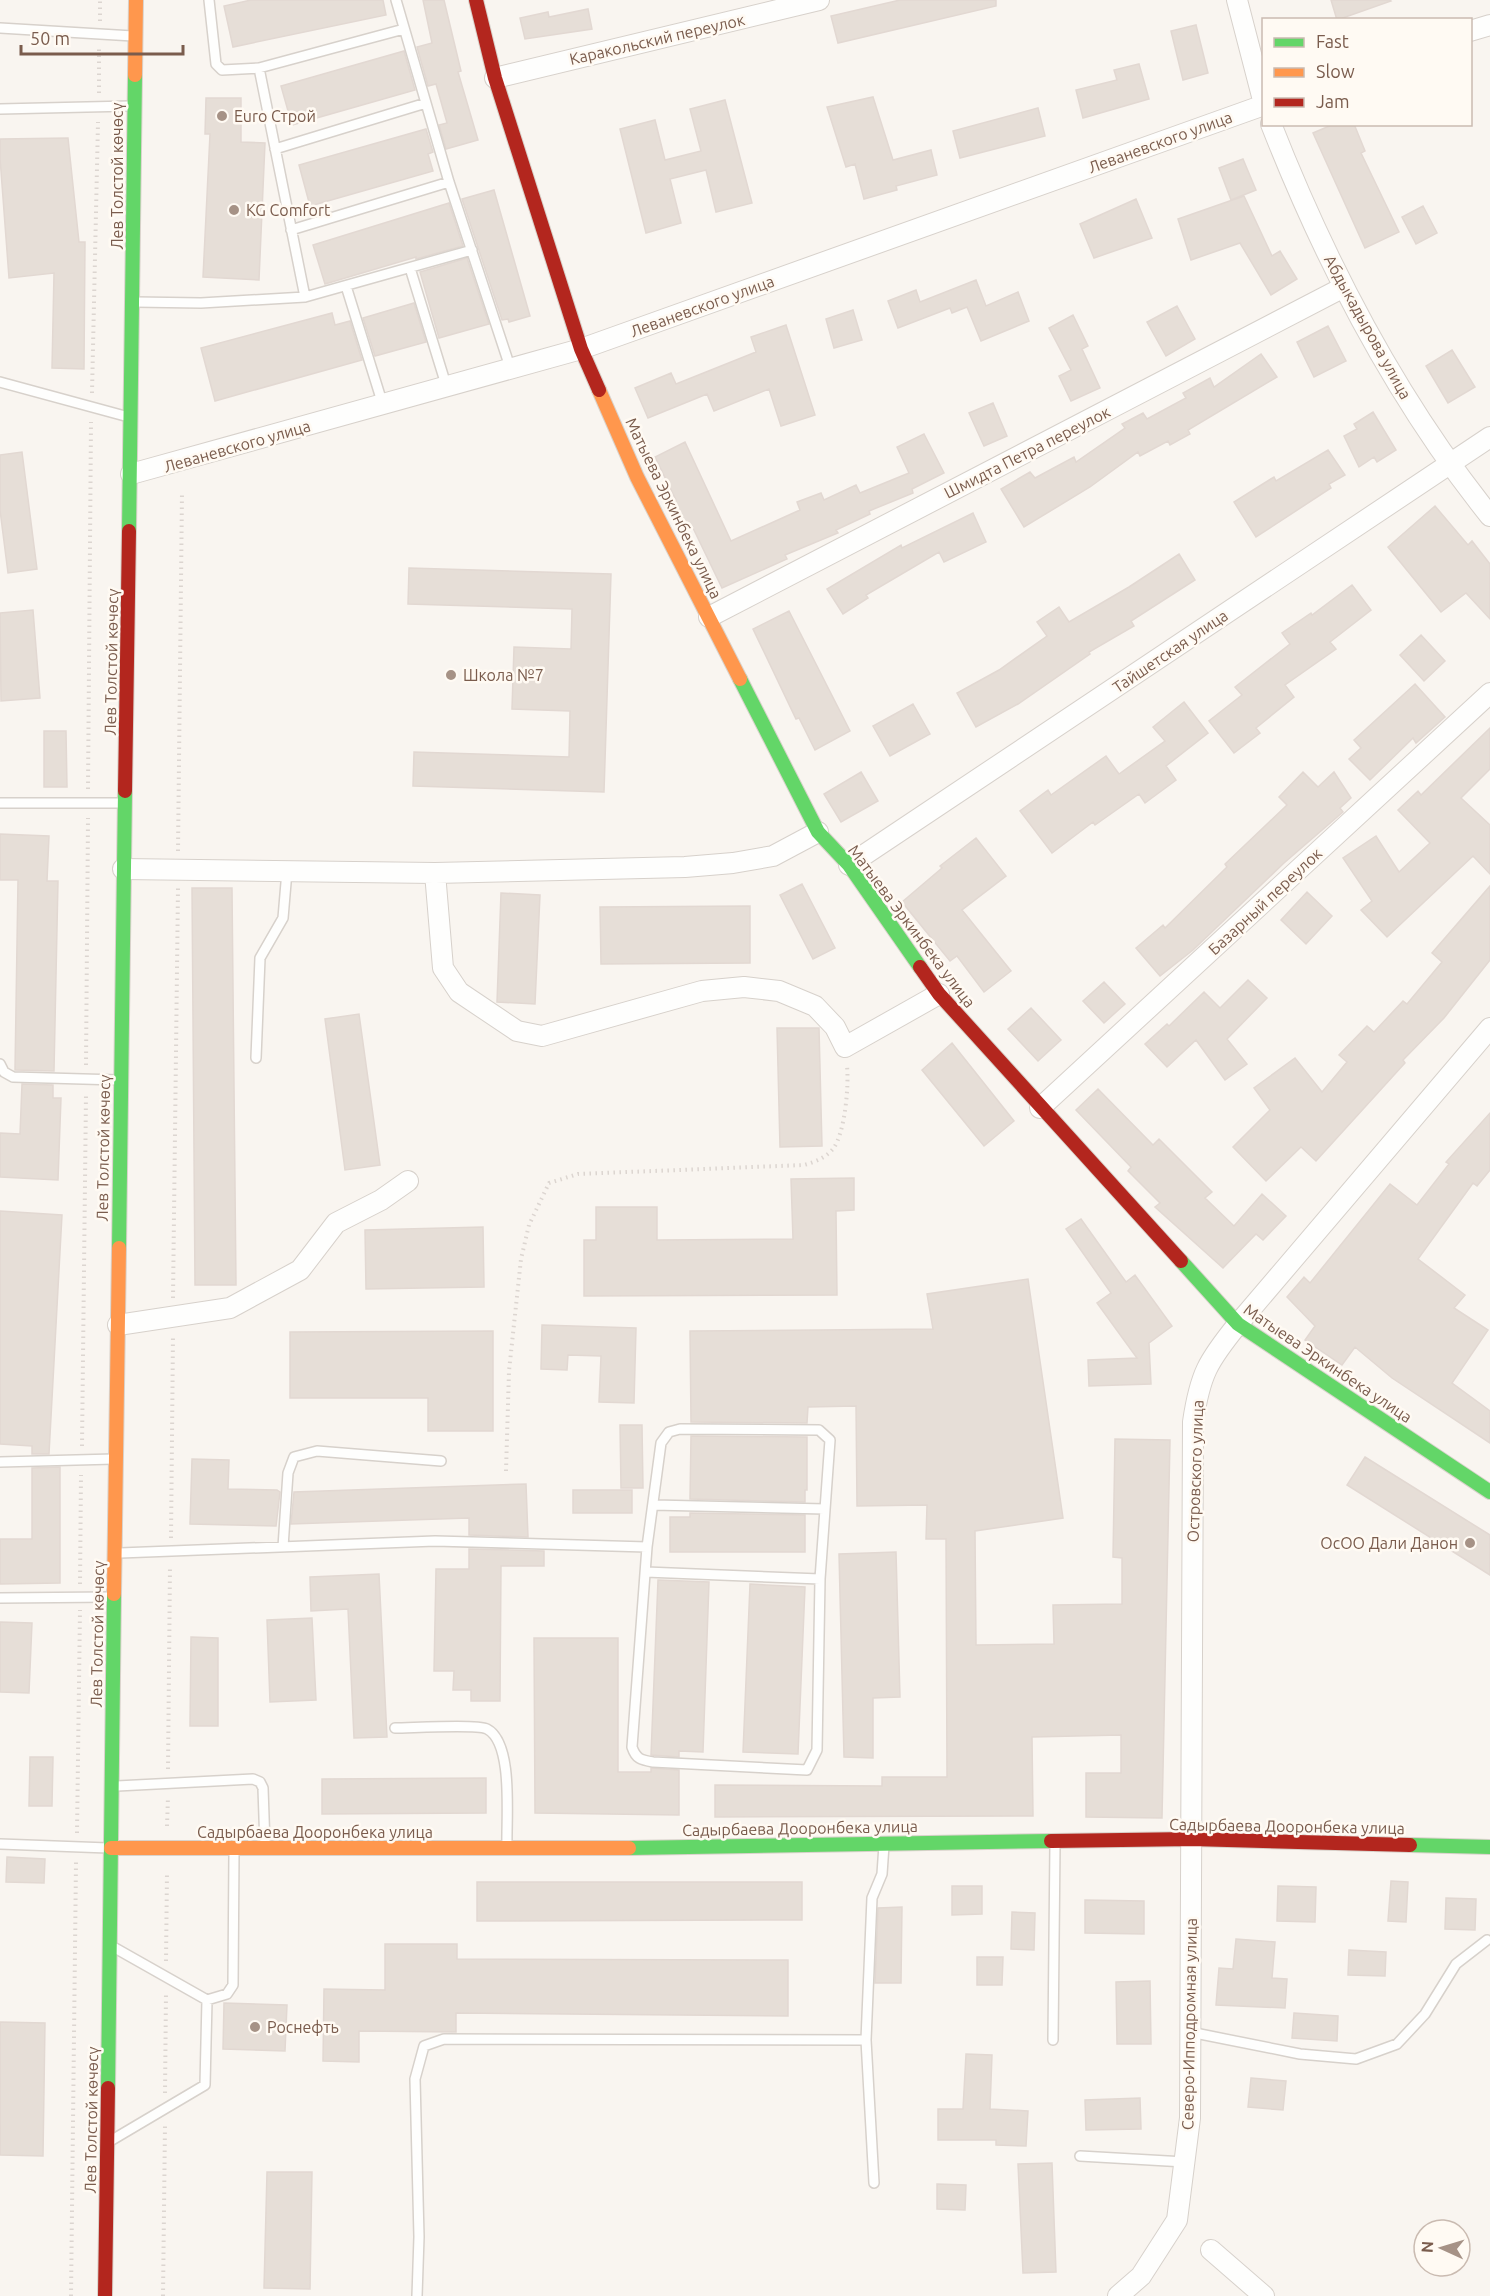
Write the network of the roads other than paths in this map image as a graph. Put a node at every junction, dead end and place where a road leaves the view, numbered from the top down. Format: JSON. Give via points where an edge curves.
{"nodes":[{"id":1,"x":136,"y":0,"type":"edge"},
{"id":2,"x":209,"y":0,"type":"edge"},
{"id":3,"x":396,"y":0,"type":"edge"},
{"id":4,"x":476,"y":0,"type":"edge"},
{"id":5,"x":819,"y":0,"type":"edge"},
{"id":6,"x":1237,"y":0,"type":"edge"},
{"id":7,"x":1490,"y":25,"type":"edge"},
{"id":8,"x":0,"y":28,"type":"edge"},
{"id":9,"x":404,"y":29,"type":"junction"},
{"id":10,"x":1472,"y":31,"type":"edge"},
{"id":11,"x":135,"y":36,"type":"junction"},
{"id":12,"x":259,"y":68,"type":"junction"},
{"id":13,"x":495,"y":78,"type":"junction"},
{"id":14,"x":1262,"y":100,"type":"edge"},
{"id":15,"x":426,"y":103,"type":"junction"},
{"id":16,"x":1262,"y":104,"type":"edge"},
{"id":17,"x":134,"y":106,"type":"junction"},
{"id":18,"x":0,"y":109,"type":"edge"},
{"id":19,"x":1272,"y":126,"type":"edge"},
{"id":20,"x":275,"y":149,"type":"junction"},
{"id":21,"x":449,"y":182,"type":"junction"},
{"id":22,"x":291,"y":230,"type":"junction"},
{"id":23,"x":472,"y":250,"type":"junction"},
{"id":24,"x":410,"y":268,"type":"junction"},
{"id":25,"x":346,"y":286,"type":"junction"},
{"id":26,"x":1344,"y":287,"type":"junction"},
{"id":27,"x":305,"y":297,"type":"junction"},
{"id":28,"x":133,"y":302,"type":"junction"},
{"id":29,"x":581,"y":349,"type":"junction"},
{"id":30,"x":511,"y":370,"type":"junction"},
{"id":31,"x":0,"y":382,"type":"edge"},
{"id":32,"x":447,"y":388,"type":"junction"},
{"id":33,"x":383,"y":405,"type":"junction"},
{"id":34,"x":131,"y":418,"type":"junction"},
{"id":35,"x":1490,"y":437,"type":"edge"},
{"id":36,"x":1449,"y":465,"type":"junction"},
{"id":37,"x":131,"y":474,"type":"junction"},
{"id":38,"x":1490,"y":516,"type":"edge"},
{"id":39,"x":709,"y":617,"type":"junction"},
{"id":40,"x":1490,"y":693,"type":"edge"},
{"id":41,"x":0,"y":803,"type":"edge"},
{"id":42,"x":124,"y":803,"type":"junction"},
{"id":43,"x":818,"y":832,"type":"junction"},
{"id":44,"x":849,"y":865,"type":"junction"},
{"id":45,"x":123,"y":869,"type":"junction"},
{"id":46,"x":287,"y":871,"type":"junction"},
{"id":47,"x":435,"y":873,"type":"junction"},
{"id":48,"x":939,"y":994,"type":"junction"},
{"id":49,"x":1490,"y":1028,"type":"edge"},
{"id":50,"x":256,"y":1058,"type":"dead end"},
{"id":51,"x":0,"y":1064,"type":"edge"},
{"id":52,"x":24,"y":1078,"type":"junction"},
{"id":53,"x":121,"y":1080,"type":"junction"},
{"id":54,"x":0,"y":1081,"type":"edge"},
{"id":55,"x":1040,"y":1108,"type":"junction"},
{"id":56,"x":408,"y":1181,"type":"dead end"},
{"id":57,"x":118,"y":1324,"type":"junction"},
{"id":58,"x":1238,"y":1324,"type":"junction"},
{"id":59,"x":116,"y":1459,"type":"junction"},
{"id":60,"x":441,"y":1461,"type":"dead end"},
{"id":61,"x":0,"y":1462,"type":"edge"},
{"id":62,"x":1490,"y":1491,"type":"edge"},
{"id":63,"x":653,"y":1505,"type":"junction"},
{"id":64,"x":825,"y":1509,"type":"junction"},
{"id":65,"x":283,"y":1547,"type":"junction"},
{"id":66,"x":647,"y":1547,"type":"junction"},
{"id":67,"x":115,"y":1553,"type":"junction"},
{"id":68,"x":645,"y":1572,"type":"junction"},
{"id":69,"x":820,"y":1579,"type":"junction"},
{"id":70,"x":114,"y":1597,"type":"junction"},
{"id":71,"x":0,"y":1598,"type":"edge"},
{"id":72,"x":395,"y":1728,"type":"dead end"},
{"id":73,"x":112,"y":1787,"type":"junction"},
{"id":74,"x":1055,"y":1839,"type":"junction"},
{"id":75,"x":1191,"y":1839,"type":"junction"},
{"id":76,"x":884,"y":1843,"type":"junction"},
{"id":77,"x":0,"y":1844,"type":"edge"},
{"id":78,"x":1490,"y":1847,"type":"edge"},
{"id":79,"x":111,"y":1848,"type":"junction"},
{"id":80,"x":234,"y":1848,"type":"junction"},
{"id":81,"x":265,"y":1848,"type":"junction"},
{"id":82,"x":507,"y":1850,"type":"junction"},
{"id":83,"x":1487,"y":1940,"type":"dead end"},
{"id":84,"x":110,"y":1945,"type":"junction"},
{"id":85,"x":207,"y":2000,"type":"junction"},
{"id":86,"x":1189,"y":2032,"type":"junction"},
{"id":87,"x":866,"y":2040,"type":"junction"},
{"id":88,"x":1053,"y":2040,"type":"dead end"},
{"id":89,"x":107,"y":2143,"type":"junction"},
{"id":90,"x":1080,"y":2157,"type":"dead end"},
{"id":91,"x":1185,"y":2162,"type":"junction"},
{"id":92,"x":874,"y":2183,"type":"dead end"},
{"id":93,"x":1211,"y":2250,"type":"dead end"},
{"id":94,"x":105,"y":2296,"type":"edge"},
{"id":95,"x":417,"y":2296,"type":"edge"},
{"id":96,"x":1118,"y":2296,"type":"edge"},
{"id":97,"x":1264,"y":2296,"type":"edge"}],
"edges":[{"from":1,"to":11,"type":"main road","name":"Лев Толстой көчөсү"},
{"from":2,"to":12,"type":"lane","via":[[216,64],[222,70]]},
{"from":3,"to":9,"type":"lane"},
{"from":4,"to":13,"type":"main road","name":"Матыева Эркинбека улица"},
{"from":5,"to":13,"type":"street","name":"Каракольский переулок"},
{"from":6,"to":14,"type":"street"},
{"from":7,"to":10,"type":"street"},
{"from":8,"to":11,"type":"lane"},
{"from":9,"to":12,"type":"lane"},
{"from":9,"to":15,"type":"lane"},
{"from":11,"to":17,"type":"main road","name":"Лев Толстой көчөсү"},
{"from":12,"to":20,"type":"lane"},
{"from":13,"to":29,"type":"main road","name":"Матыева Эркинбека улица"},
{"from":15,"to":20,"type":"lane"},
{"from":15,"to":21,"type":"lane"},
{"from":16,"to":29,"type":"street","name":"Леваневского улица"},
{"from":17,"to":18,"type":"lane"},
{"from":17,"to":28,"type":"main road","name":"Лев Толстой көчөсү"},
{"from":19,"to":26,"type":"street","name":"Абдыкадырова улица","via":[[1300,199]]},
{"from":20,"to":22,"type":"lane"},
{"from":21,"to":22,"type":"lane"},
{"from":21,"to":23,"type":"lane"},
{"from":22,"to":27,"type":"lane"},
{"from":23,"to":24,"type":"lane"},
{"from":23,"to":30,"type":"lane"},
{"from":24,"to":25,"type":"lane"},
{"from":24,"to":32,"type":"lane"},
{"from":25,"to":27,"type":"lane"},
{"from":25,"to":33,"type":"lane"},
{"from":26,"to":36,"type":"street","name":"Абдыкадырова улица","via":[[1394,379]]},
{"from":26,"to":39,"type":"street","name":"Шмидта Петра переулок"},
{"from":27,"to":28,"type":"lane"},
{"from":28,"to":34,"type":"main road","name":"Лев Толстой көчөсү"},
{"from":29,"to":30,"type":"street","name":"Леваневского улица"},
{"from":29,"to":39,"type":"main road","name":"Матыева Эркинбека улица","via":[[637,477]]},
{"from":30,"to":32,"type":"street","name":"Леваневского улица"},
{"from":31,"to":34,"type":"lane"},
{"from":32,"to":33,"type":"street","name":"Леваневского улица"},
{"from":33,"to":37,"type":"street","name":"Леваневского улица"},
{"from":34,"to":37,"type":"main road","name":"Лев Толстой көчөсү"},
{"from":35,"to":36,"type":"street","name":"Тайшетская улица"},
{"from":36,"to":38,"type":"street","name":"Абдыкадырова улица"},
{"from":36,"to":44,"type":"street","name":"Тайшетская улица"},
{"from":37,"to":42,"type":"main road","name":"Лев Толстой көчөсү"},
{"from":39,"to":43,"type":"main road","name":"Матыева Эркинбека улица"},
{"from":40,"to":55,"type":"street","name":"Базарный переулок"},
{"from":41,"to":42,"type":"lane"},
{"from":42,"to":45,"type":"main road","name":"Лев Толстой көчөсү"},
{"from":43,"to":44,"type":"main road","name":"Матыева Эркинбека улица"},
{"from":43,"to":47,"type":"street","via":[[773,856],[734,863]]},
{"from":44,"to":48,"type":"main road","name":"Матыева Эркинбека улица"},
{"from":45,"to":46,"type":"street"},
{"from":45,"to":53,"type":"main road","name":"Лев Толстой көчөсү"},
{"from":46,"to":47,"type":"street"},
{"from":46,"to":50,"type":"lane","via":[[283,918],[260,958]]},
{"from":47,"to":48,"type":"street","via":[[443,968],[459,992],[517,1031],[542,1036],[702,991],[744,987],[779,991],[815,1006],[835,1027],[845,1047]]},
{"from":48,"to":55,"type":"main road","name":"Матыева Эркинбека улица"},
{"from":49,"to":58,"type":"street","name":"Островского улица"},
{"from":51,"to":52,"type":"lane","via":[[4,1072]]},
{"from":52,"to":53,"type":"lane"},
{"from":52,"to":54,"type":"lane"},
{"from":53,"to":57,"type":"main road","name":"Лев Толстой көчөсү"},
{"from":55,"to":58,"type":"main road","name":"Матыева Эркинбека улица"},
{"from":56,"to":57,"type":"street","via":[[336,1223],[300,1270],[230,1308]]},
{"from":57,"to":59,"type":"main road","name":"Лев Толстой көчөсү"},
{"from":58,"to":62,"type":"main road","name":"Матыева Эркинбека улица"},
{"from":58,"to":75,"type":"street","name":"Островского улица","via":[[1209,1359],[1198,1386],[1193,1422]]},
{"from":59,"to":61,"type":"lane"},
{"from":59,"to":67,"type":"main road","name":"Лев Толстой көчөсү"},
{"from":60,"to":65,"type":"lane","via":[[317,1451],[294,1457],[288,1473]]},
{"from":63,"to":64,"type":"lane"},
{"from":63,"to":64,"type":"lane","via":[[661,1443],[669,1432],[819,1430],[828,1435],[831,1444]]},
{"from":63,"to":66,"type":"lane"},
{"from":64,"to":69,"type":"lane"},
{"from":65,"to":66,"type":"lane","via":[[435,1541]]},
{"from":65,"to":67,"type":"lane"},
{"from":66,"to":68,"type":"lane"},
{"from":67,"to":70,"type":"main road","name":"Лев Толстой көчөсү"},
{"from":68,"to":69,"type":"lane"},
{"from":68,"to":69,"type":"lane","via":[[632,1747],[635,1755],[653,1762],[795,1771],[807,1770],[817,1750]]},
{"from":70,"to":71,"type":"lane"},
{"from":70,"to":73,"type":"main road","name":"Лев Толстой көчөсү"},
{"from":72,"to":82,"type":"lane","via":[[485,1728],[498,1739],[505,1756]]},
{"from":73,"to":79,"type":"main road","name":"Лев Толстой көчөсү"},
{"from":73,"to":81,"type":"lane","via":[[253,1779],[264,1788]]},
{"from":74,"to":75,"type":"main road","name":"Садырбаева Дооронбека улица"},
{"from":74,"to":76,"type":"main road","name":"Садырбаева Дооронбека улица"},
{"from":74,"to":88,"type":"lane"},
{"from":75,"to":78,"type":"main road","name":"Садырбаева Дооронбека улица"},
{"from":75,"to":86,"type":"street","name":"Северо-Ипподромная улица"},
{"from":76,"to":82,"type":"main road","name":"Садырбаева Дооронбека улица"},
{"from":76,"to":87,"type":"lane","via":[[882,1874],[872,1898]]},
{"from":77,"to":79,"type":"lane"},
{"from":79,"to":80,"type":"main road","name":"Садырбаева Дооронбека улица"},
{"from":79,"to":84,"type":"main road","name":"Лев Толстой көчөсү"},
{"from":80,"to":81,"type":"main road","name":"Садырбаева Дооронбека улица"},
{"from":80,"to":85,"type":"lane","via":[[233,1985],[227,1994]]},
{"from":81,"to":82,"type":"main road","name":"Садырбаева Дооронбека улица"},
{"from":83,"to":86,"type":"lane","via":[[1456,1964],[1425,2014],[1397,2044],[1356,2059],[1300,2054]]},
{"from":84,"to":85,"type":"lane"},
{"from":84,"to":89,"type":"main road","name":"Лев Толстой көчөсү"},
{"from":85,"to":89,"type":"lane","via":[[205,2085]]},
{"from":86,"to":91,"type":"street","name":"Северо-Ипподромная улица","via":[[1190,2118]]},
{"from":87,"to":92,"type":"lane"},
{"from":87,"to":95,"type":"lane","via":[[444,2039],[424,2046],[415,2079]]},
{"from":89,"to":94,"type":"main road","name":"Лев Толстой көчөсү"},
{"from":90,"to":91,"type":"lane"},
{"from":91,"to":96,"type":"street","name":"Северо-Ипподромная улица","via":[[1177,2220],[1141,2276]]},
{"from":93,"to":97,"type":"street"}]}
